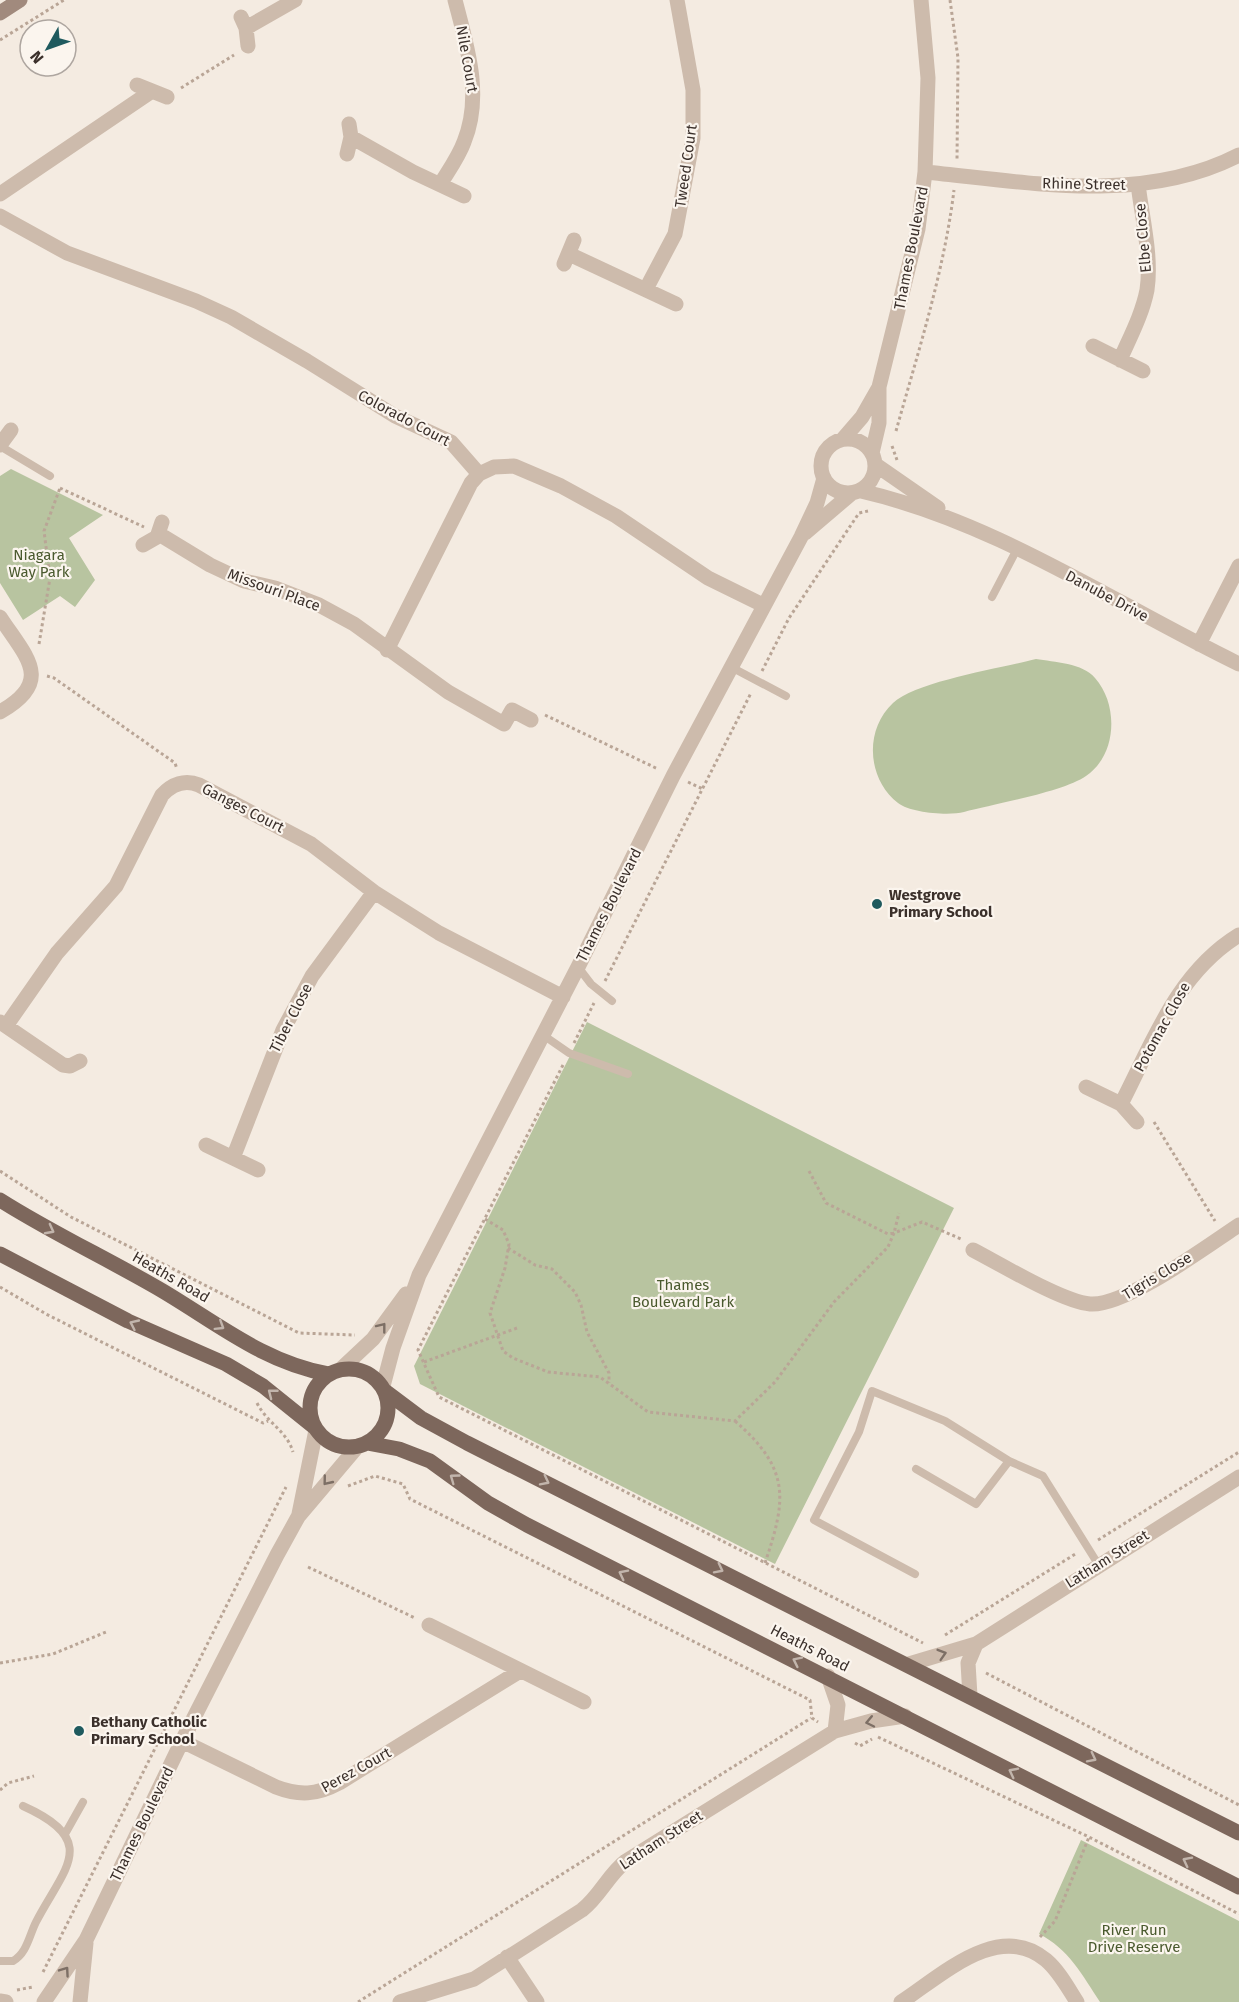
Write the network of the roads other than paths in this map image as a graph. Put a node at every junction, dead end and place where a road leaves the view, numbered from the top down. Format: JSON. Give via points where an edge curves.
{"nodes":[{"id":1,"x":20,"y":0,"type":"edge"},
{"id":2,"x":295,"y":0,"type":"edge"},
{"id":3,"x":455,"y":0,"type":"edge"},
{"id":4,"x":677,"y":0,"type":"edge"},
{"id":5,"x":921,"y":0,"type":"edge"},
{"id":6,"x":0,"y":13,"type":"edge"},
{"id":7,"x":248,"y":46,"type":"road end"},
{"id":8,"x":137,"y":85,"type":"dead end"},
{"id":9,"x":152,"y":91,"type":"junction"},
{"id":10,"x":167,"y":97,"type":"road end"},
{"id":11,"x":347,"y":154,"type":"dead end"},
{"id":12,"x":1239,"y":155,"type":"edge"},
{"id":13,"x":925,"y":172,"type":"junction"},
{"id":14,"x":441,"y":183,"type":"junction"},
{"id":15,"x":1138,"y":184,"type":"junction"},
{"id":16,"x":0,"y":194,"type":"edge"},
{"id":17,"x":464,"y":196,"type":"dead end"},
{"id":18,"x":0,"y":216,"type":"edge"},
{"id":19,"x":569,"y":252,"type":"dead end"},
{"id":20,"x":646,"y":289,"type":"junction"},
{"id":21,"x":676,"y":304,"type":"dead end"},
{"id":22,"x":1093,"y":346,"type":"dead end"},
{"id":23,"x":1120,"y":360,"type":"junction"},
{"id":24,"x":1143,"y":371,"type":"dead end"},
{"id":25,"x":879,"y":387,"type":"junction"},
{"id":26,"x":11,"y":430,"type":"dead end"},
{"id":27,"x":843,"y":439,"type":"junction"},
{"id":28,"x":0,"y":445,"type":"edge"},
{"id":29,"x":874,"y":459,"type":"junction"},
{"id":30,"x":479,"y":474,"type":"junction"},
{"id":31,"x":50,"y":476,"type":"road end"},
{"id":32,"x":824,"y":478,"type":"junction"},
{"id":33,"x":856,"y":492,"type":"junction"},
{"id":34,"x":974,"y":530,"type":"junction"},
{"id":35,"x":801,"y":537,"type":"junction"},
{"id":36,"x":143,"y":545,"type":"dead end"},
{"id":37,"x":1017,"y":549,"type":"junction"},
{"id":38,"x":1239,"y":566,"type":"edge"},
{"id":39,"x":992,"y":597,"type":"dead end"},
{"id":40,"x":763,"y":605,"type":"junction"},
{"id":41,"x":0,"y":617,"type":"edge"},
{"id":42,"x":1198,"y":644,"type":"junction"},
{"id":43,"x":387,"y":650,"type":"junction"},
{"id":44,"x":1239,"y":664,"type":"edge"},
{"id":45,"x":731,"y":668,"type":"junction"},
{"id":46,"x":786,"y":696,"type":"dead end"},
{"id":47,"x":0,"y":712,"type":"edge"},
{"id":48,"x":534,"y":716,"type":"road end"},
{"id":49,"x":374,"y":892,"type":"junction"},
{"id":50,"x":1239,"y":935,"type":"edge"},
{"id":51,"x":578,"y":967,"type":"junction"},
{"id":52,"x":563,"y":997,"type":"junction"},
{"id":53,"x":612,"y":1001,"type":"dead end"},
{"id":54,"x":3,"y":1024,"type":"edge"},
{"id":55,"x":543,"y":1035,"type":"junction"},
{"id":56,"x":80,"y":1061,"type":"dead end"},
{"id":57,"x":628,"y":1074,"type":"dead end"},
{"id":58,"x":1086,"y":1087,"type":"dead end"},
{"id":59,"x":1124,"y":1106,"type":"junction"},
{"id":60,"x":1137,"y":1122,"type":"dead end"},
{"id":61,"x":206,"y":1145,"type":"dead end"},
{"id":62,"x":233,"y":1158,"type":"junction"},
{"id":63,"x":258,"y":1170,"type":"dead end"},
{"id":64,"x":0,"y":1200,"type":"edge"},
{"id":65,"x":1239,"y":1226,"type":"edge"},
{"id":66,"x":973,"y":1251,"type":"road end"},
{"id":67,"x":0,"y":1254,"type":"edge"},
{"id":68,"x":419,"y":1275,"type":"junction"},
{"id":69,"x":335,"y":1371,"type":"junction"},
{"id":70,"x":384,"y":1388,"type":"junction"},
{"id":71,"x":315,"y":1428,"type":"junction"},
{"id":72,"x":362,"y":1445,"type":"junction"},
{"id":73,"x":1009,"y":1461,"type":"junction"},
{"id":74,"x":916,"y":1469,"type":"dead end"},
{"id":75,"x":1239,"y":1477,"type":"edge"},
{"id":76,"x":298,"y":1517,"type":"junction"},
{"id":77,"x":1098,"y":1564,"type":"junction"},
{"id":78,"x":915,"y":1574,"type":"dead end"},
{"id":79,"x":429,"y":1625,"type":"road end"},
{"id":80,"x":976,"y":1644,"type":"junction"},
{"id":81,"x":909,"y":1664,"type":"junction"},
{"id":82,"x":520,"y":1671,"type":"junction"},
{"id":83,"x":828,"y":1676,"type":"junction"},
{"id":84,"x":970,"y":1696,"type":"junction"},
{"id":85,"x":584,"y":1702,"type":"dead end"},
{"id":86,"x":905,"y":1716,"type":"junction"},
{"id":87,"x":835,"y":1731,"type":"junction"},
{"id":88,"x":182,"y":1741,"type":"junction"},
{"id":89,"x":83,"y":1802,"type":"dead end"},
{"id":90,"x":23,"y":1806,"type":"dead end"},
{"id":91,"x":1239,"y":1833,"type":"edge"},
{"id":92,"x":65,"y":1834,"type":"junction"},
{"id":93,"x":1239,"y":1887,"type":"edge"},
{"id":94,"x":86,"y":1940,"type":"junction"},
{"id":95,"x":507,"y":1957,"type":"junction"},
{"id":96,"x":0,"y":1961,"type":"edge"},
{"id":97,"x":10,"y":1999,"type":"edge"},
{"id":98,"x":0,"y":2001,"type":"edge"},
{"id":99,"x":46,"y":2002,"type":"edge"},
{"id":100,"x":59,"y":2002,"type":"edge"},
{"id":101,"x":80,"y":2002,"type":"edge"},
{"id":102,"x":400,"y":2002,"type":"edge"},
{"id":103,"x":537,"y":2002,"type":"edge"},
{"id":104,"x":901,"y":2002,"type":"edge"},
{"id":105,"x":1077,"y":2002,"type":"edge"}],
"edges":[{"from":1,"to":6,"type":"main road"},
{"from":2,"to":7,"type":"street","via":[[243,23]]},
{"from":3,"to":14,"type":"street","name":"Nile Court","via":[[472,70],[474,106],[464,142]]},
{"from":4,"to":20,"type":"street","name":"Tweed Court","via":[[693,90],[693,138],[675,234]]},
{"from":5,"to":13,"type":"street","name":"Thames Boulevard","via":[[928,78]]},
{"from":8,"to":9,"type":"street"},
{"from":9,"to":10,"type":"street"},
{"from":9,"to":16,"type":"street"},
{"from":11,"to":14,"type":"street","via":[[350,131],[413,172]]},
{"from":12,"to":15,"type":"street","name":"Rhine Street","via":[[1185,175]]},
{"from":13,"to":15,"type":"street","name":"Rhine Street","via":[[1059,185]]},
{"from":13,"to":25,"type":"street","name":"Thames Boulevard","via":[[915,240]]},
{"from":14,"to":17,"type":"street"},
{"from":15,"to":23,"type":"street","name":"Elbe Close","via":[[1147,288],[1142,312]]},
{"from":18,"to":30,"type":"street","name":"Colorado Court","via":[[67,253],[231,317],[395,416],[451,442]]},
{"from":19,"to":20,"type":"street"},
{"from":20,"to":21,"type":"street"},
{"from":22,"to":23,"type":"street"},
{"from":23,"to":24,"type":"street"},
{"from":25,"to":27,"type":"street","name":"Thames Boulevard","via":[[862,417]]},
{"from":25,"to":29,"type":"street","name":"Thames Boulevard"},
{"from":26,"to":28,"type":"street"},
{"from":27,"to":29,"type":"street","via":[[860,441]]},
{"from":27,"to":32,"type":"street","via":[[823,454]]},
{"from":28,"to":31,"type":"lane"},
{"from":29,"to":33,"type":"street","via":[[872,480]]},
{"from":29,"to":34,"type":"street","name":"Danube Drive"},
{"from":30,"to":40,"type":"street","via":[[494,467],[514,466],[561,486],[616,516],[708,578]]},
{"from":30,"to":43,"type":"street"},
{"from":32,"to":33,"type":"street","via":[[836,490]]},
{"from":32,"to":35,"type":"street","name":"Thames Boulevard","via":[[818,502]]},
{"from":33,"to":34,"type":"street","name":"Danube Drive","via":[[897,499]]},
{"from":33,"to":35,"type":"street","name":"Thames Boulevard"},
{"from":34,"to":37,"type":"street","name":"Danube Drive"},
{"from":35,"to":40,"type":"street","name":"Thames Boulevard"},
{"from":36,"to":43,"type":"street","name":"Missouri Place","via":[[161,528],[210,565],[244,581],[319,605],[354,624]]},
{"from":37,"to":39,"type":"lane"},
{"from":37,"to":42,"type":"street","name":"Danube Drive"},
{"from":38,"to":42,"type":"street"},
{"from":40,"to":45,"type":"street","name":"Thames Boulevard"},
{"from":41,"to":47,"type":"street","via":[[31,673],[29,688],[22,699]]},
{"from":42,"to":44,"type":"street","name":"Danube Drive"},
{"from":43,"to":48,"type":"street","name":"Missouri Place","via":[[504,724],[512,710]]},
{"from":45,"to":46,"type":"lane"},
{"from":45,"to":51,"type":"street","name":"Thames Boulevard"},
{"from":49,"to":52,"type":"street","name":"Ganges Court","via":[[439,933]]},
{"from":49,"to":54,"type":"street","name":"Ganges Court","via":[[311,844],[199,785],[180,783],[162,795],[116,886],[57,953]]},
{"from":49,"to":62,"type":"street","name":"Tiber Close","via":[[312,976],[283,1030]]},
{"from":50,"to":59,"type":"street","name":"Potomac Close","via":[[1206,959],[1177,994]]},
{"from":51,"to":52,"type":"street","name":"Thames Boulevard"},
{"from":51,"to":53,"type":"lane"},
{"from":52,"to":55,"type":"street","name":"Thames Boulevard"},
{"from":54,"to":56,"type":"street","name":"Ganges Court","via":[[54,1067]]},
{"from":55,"to":57,"type":"lane","via":[[569,1053]]},
{"from":55,"to":68,"type":"street","name":"Thames Boulevard"},
{"from":58,"to":59,"type":"street"},
{"from":59,"to":60,"type":"street"},
{"from":61,"to":62,"type":"street"},
{"from":62,"to":63,"type":"street"},
{"from":64,"to":69,"type":"main road","name":"Heaths Road","one_way":true,"via":[[274,1358],[298,1368]]},
{"from":65,"to":66,"type":"street","name":"Tigris Close","via":[[1124,1297],[1101,1304],[1068,1298]]},
{"from":71,"to":67,"type":"main road","one_way":true,"via":[[263,1386],[226,1364],[128,1322]]},
{"from":69,"to":68,"type":"street","name":"Thames Boulevard","one_way":true,"via":[[373,1339]]},
{"from":68,"to":70,"type":"street","name":"Thames Boulevard","via":[[393,1348]]},
{"from":69,"to":70,"type":"main road","via":[[363,1371]]},
{"from":69,"to":71,"type":"main road","via":[[319,1382],[312,1393],[309,1405]]},
{"from":70,"to":72,"type":"main road","via":[[388,1408],[384,1426]]},
{"from":70,"to":81,"type":"main road","name":"Heaths Road","one_way":true,"via":[[445,1432]]},
{"from":71,"to":72,"type":"main road","via":[[335,1444]]},
{"from":71,"to":76,"type":"street","name":"Thames Boulevard"},
{"from":72,"to":76,"type":"street","name":"Thames Boulevard","one_way":true},
{"from":83,"to":72,"type":"main road","name":"Heaths Road","one_way":true,"via":[[527,1526],[430,1461],[399,1449]]},
{"from":73,"to":74,"type":"lane","via":[[976,1504]]},
{"from":73,"to":77,"type":"lane","via":[[1043,1476]]},
{"from":73,"to":78,"type":"lane","via":[[945,1421],[872,1391],[859,1432],[814,1520]]},
{"from":75,"to":77,"type":"street","name":"Latham Street"},
{"from":76,"to":88,"type":"street","name":"Thames Boulevard"},
{"from":77,"to":80,"type":"street","name":"Latham Street"},
{"from":79,"to":82,"type":"street"},
{"from":81,"to":80,"type":"street","name":"Latham Street","one_way":true},
{"from":80,"to":84,"type":"street","via":[[968,1663]]},
{"from":81,"to":84,"type":"main road","name":"Heaths Road"},
{"from":82,"to":85,"type":"street"},
{"from":82,"to":88,"type":"street","name":"Perez Court","via":[[339,1783],[314,1793],[291,1793]]},
{"from":83,"to":86,"type":"main road","name":"Heaths Road"},
{"from":83,"to":87,"type":"street","via":[[838,1705]]},
{"from":84,"to":91,"type":"main road","name":"Heaths Road","one_way":true},
{"from":86,"to":87,"type":"street","name":"Latham Street","one_way":true},
{"from":93,"to":86,"type":"main road","name":"Heaths Road","one_way":true},
{"from":87,"to":95,"type":"street","name":"Latham Street","via":[[626,1861],[591,1902]]},
{"from":88,"to":94,"type":"street","name":"Thames Boulevard"},
{"from":89,"to":92,"type":"lane"},
{"from":90,"to":92,"type":"lane","via":[[49,1817]]},
{"from":92,"to":96,"type":"lane","via":[[70,1852],[63,1879],[36,1921],[24,1952],[13,1961]]},
{"from":99,"to":94,"type":"street","name":"Thames Boulevard","one_way":true},
{"from":94,"to":101,"type":"street","name":"Thames Boulevard"},
{"from":95,"to":102,"type":"street","name":"Latham Street","via":[[474,1979]]},
{"from":95,"to":103,"type":"street"},
{"from":97,"to":98,"type":"street"},
{"from":99,"to":100,"type":"street"},
{"from":104,"to":105,"type":"street","via":[[984,1950],[998,1946],[1032,1951],[1047,1961]]}]}
